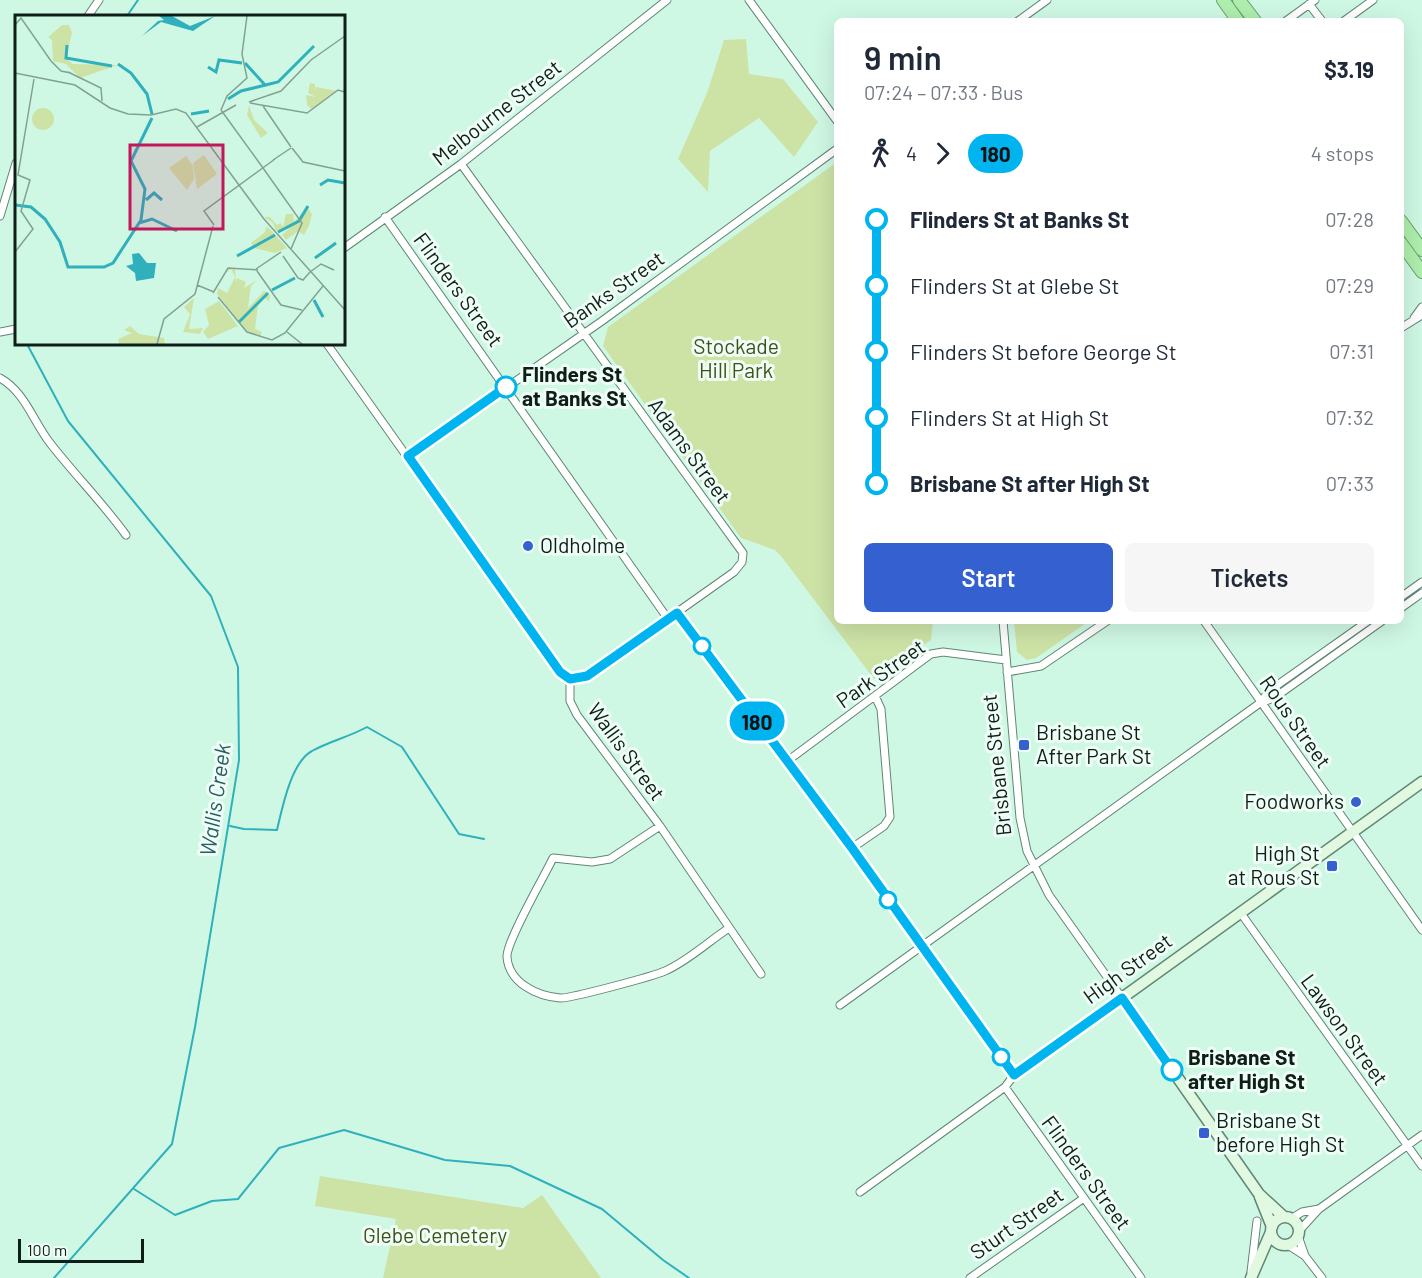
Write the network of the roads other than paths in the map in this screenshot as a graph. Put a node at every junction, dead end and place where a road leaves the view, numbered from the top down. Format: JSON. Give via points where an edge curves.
{"nodes":[{"id":1,"x":99,"y":0,"type":"edge"},
{"id":2,"x":667,"y":0,"type":"edge"},
{"id":3,"x":749,"y":0,"type":"edge"},
{"id":4,"x":1047,"y":0,"type":"edge"},
{"id":5,"x":1223,"y":0,"type":"edge"},
{"id":6,"x":1239,"y":0,"type":"edge"},
{"id":7,"x":1373,"y":0,"type":"edge"},
{"id":8,"x":1312,"y":2,"type":"edge"},
{"id":9,"x":89,"y":15,"type":"edge"},
{"id":10,"x":1021,"y":18,"type":"edge"},
{"id":11,"x":1236,"y":18,"type":"edge"},
{"id":12,"x":1253,"y":18,"type":"edge"},
{"id":13,"x":1290,"y":18,"type":"edge"},
{"id":14,"x":1320,"y":18,"type":"edge"},
{"id":15,"x":1348,"y":18,"type":"edge"},
{"id":16,"x":834,"y":117,"type":"edge"},
{"id":17,"x":834,"y":151,"type":"edge"},
{"id":18,"x":461,"y":164,"type":"junction"},
{"id":19,"x":15,"y":166,"type":"edge"},
{"id":20,"x":0,"y":216,"type":"edge"},
{"id":21,"x":385,"y":217,"type":"junction"},
{"id":22,"x":1404,"y":225,"type":"edge"},
{"id":23,"x":345,"y":247,"type":"edge"},
{"id":24,"x":1404,"y":247,"type":"edge"},
{"id":25,"x":1422,"y":250,"type":"edge"},
{"id":26,"x":1422,"y":272,"type":"edge"},
{"id":27,"x":1422,"y":307,"type":"edge"},
{"id":28,"x":1422,"y":315,"type":"edge"},
{"id":29,"x":1414,"y":318,"type":"junction"},
{"id":30,"x":1404,"y":326,"type":"edge"},
{"id":31,"x":15,"y":329,"type":"edge"},
{"id":32,"x":0,"y":332,"type":"edge"},
{"id":33,"x":584,"y":332,"type":"junction"},
{"id":34,"x":328,"y":345,"type":"edge"},
{"id":35,"x":0,"y":378,"type":"edge"},
{"id":36,"x":506,"y":387,"type":"junction"},
{"id":37,"x":408,"y":456,"type":"junction"},
{"id":38,"x":126,"y":535,"type":"dead end"},
{"id":39,"x":1422,"y":582,"type":"edge"},
{"id":40,"x":1422,"y":593,"type":"edge"},
{"id":41,"x":1404,"y":595,"type":"edge"},
{"id":42,"x":1404,"y":606,"type":"edge"},
{"id":43,"x":677,"y":613,"type":"junction"},
{"id":44,"x":668,"y":619,"type":"junction"},
{"id":45,"x":1003,"y":624,"type":"edge"},
{"id":46,"x":1103,"y":624,"type":"edge"},
{"id":47,"x":1206,"y":624,"type":"edge"},
{"id":48,"x":1364,"y":624,"type":"edge"},
{"id":49,"x":1378,"y":624,"type":"edge"},
{"id":50,"x":1006,"y":660,"type":"junction"},
{"id":51,"x":1007,"y":672,"type":"junction"},
{"id":52,"x":570,"y":679,"type":"junction"},
{"id":53,"x":875,"y":696,"type":"junction"},
{"id":54,"x":1260,"y":703,"type":"junction"},
{"id":55,"x":786,"y":762,"type":"junction"},
{"id":56,"x":1422,"y":782,"type":"edge"},
{"id":57,"x":660,"y":826,"type":"junction"},
{"id":58,"x":1353,"y":832,"type":"junction"},
{"id":59,"x":852,"y":848,"type":"junction"},
{"id":60,"x":1034,"y":866,"type":"junction"},
{"id":61,"x":1240,"y":912,"type":"junction"},
{"id":62,"x":729,"y":928,"type":"junction"},
{"id":63,"x":1422,"y":930,"type":"edge"},
{"id":64,"x":921,"y":947,"type":"junction"},
{"id":65,"x":761,"y":974,"type":"dead end"},
{"id":66,"x":1122,"y":998,"type":"junction"},
{"id":67,"x":840,"y":1005,"type":"dead end"},
{"id":68,"x":1014,"y":1075,"type":"junction"},
{"id":69,"x":1005,"y":1087,"type":"junction"},
{"id":70,"x":1422,"y":1135,"type":"edge"},
{"id":71,"x":1407,"y":1145,"type":"junction"},
{"id":72,"x":1422,"y":1166,"type":"edge"},
{"id":73,"x":860,"y":1192,"type":"dead end"},
{"id":74,"x":1259,"y":1194,"type":"junction"},
{"id":75,"x":1084,"y":1198,"type":"junction"},
{"id":76,"x":1319,"y":1209,"type":"junction"},
{"id":77,"x":1288,"y":1218,"type":"junction"},
{"id":78,"x":1257,"y":1221,"type":"dead end"},
{"id":79,"x":1271,"y":1230,"type":"junction"},
{"id":80,"x":1299,"y":1233,"type":"junction"},
{"id":81,"x":1285,"y":1245,"type":"junction"},
{"id":82,"x":1261,"y":1256,"type":"junction"},
{"id":83,"x":1305,"y":1256,"type":"junction"},
{"id":84,"x":970,"y":1278,"type":"edge"},
{"id":85,"x":1141,"y":1278,"type":"edge"},
{"id":86,"x":1251,"y":1278,"type":"edge"},
{"id":87,"x":1322,"y":1278,"type":"edge"}],
"edges":[{"from":1,"to":9,"type":"street"},
{"from":2,"to":18,"type":"street","name":"Melbourne Street"},
{"from":3,"to":16,"type":"street"},
{"from":4,"to":10,"type":"street"},
{"from":5,"to":11,"type":"highway"},
{"from":6,"to":12,"type":"highway"},
{"from":7,"to":15,"type":"street"},
{"from":8,"to":13,"type":"street"},
{"from":8,"to":14,"type":"street"},
{"from":17,"to":33,"type":"street","name":"Banks Street"},
{"from":18,"to":21,"type":"street","name":"Melbourne Street"},
{"from":18,"to":33,"type":"street","name":"Adams Street"},
{"from":19,"to":20,"type":"street"},
{"from":21,"to":23,"type":"street","name":"Melbourne Street"},
{"from":21,"to":36,"type":"street","name":"Flinders Street"},
{"from":22,"to":25,"type":"highway"},
{"from":24,"to":26,"type":"highway"},
{"from":27,"to":29,"type":"street"},
{"from":28,"to":29,"type":"street"},
{"from":29,"to":30,"type":"street"},
{"from":31,"to":32,"type":"street"},
{"from":33,"to":36,"type":"street","name":"Banks Street"},
{"from":33,"to":43,"type":"street","name":"Adams Street","via":[[743,553],[734,572]]},
{"from":34,"to":37,"type":"street"},
{"from":35,"to":38,"type":"street","via":[[16,390],[50,443]]},
{"from":36,"to":37,"type":"street","name":"Banks Street"},
{"from":36,"to":44,"type":"street","name":"Flinders Street"},
{"from":37,"to":52,"type":"street","via":[[560,672]]},
{"from":39,"to":41,"type":"street"},
{"from":40,"to":42,"type":"street"},
{"from":43,"to":44,"type":"street"},
{"from":43,"to":55,"type":"street"},
{"from":44,"to":52,"type":"street","via":[[587,676]]},
{"from":45,"to":50,"type":"street","name":"Brisbane Street"},
{"from":46,"to":51,"type":"street","via":[[1041,666]]},
{"from":47,"to":54,"type":"street","name":"Rous Street"},
{"from":48,"to":54,"type":"street","via":[[1269,691]]},
{"from":49,"to":54,"type":"street","via":[[1274,698]]},
{"from":50,"to":51,"type":"street","name":"Brisbane Street"},
{"from":50,"to":53,"type":"street","name":"Park Street","via":[[943,651],[931,654]]},
{"from":51,"to":60,"type":"street","name":"Brisbane Street","via":[[1020,818]]},
{"from":52,"to":57,"type":"street","name":"Wallis Street","via":[[570,701],[577,714]]},
{"from":53,"to":55,"type":"street","name":"Park Street"},
{"from":53,"to":59,"type":"street","via":[[881,709],[890,817],[884,826]]},
{"from":54,"to":58,"type":"street","name":"Rous Street"},
{"from":54,"to":60,"type":"street"},
{"from":55,"to":59,"type":"street"},
{"from":56,"to":58,"type":"main road","name":"High Street"},
{"from":57,"to":62,"type":"street","name":"Wallis Street"},
{"from":57,"to":62,"type":"street","via":[[610,859],[592,862],[553,858],[513,933],[507,956],[515,976],[530,992],[562,999],[666,971]]},
{"from":58,"to":61,"type":"main road","name":"High Street"},
{"from":58,"to":63,"type":"street","name":"Rous Street"},
{"from":59,"to":64,"type":"street"},
{"from":60,"to":64,"type":"street"},
{"from":60,"to":66,"type":"street","name":"Brisbane Street","via":[[1049,895]]},
{"from":61,"to":66,"type":"main road","name":"High Street"},
{"from":61,"to":71,"type":"street","name":"Lawson Street"},
{"from":62,"to":65,"type":"street","name":"Wallis Street"},
{"from":64,"to":67,"type":"street"},
{"from":64,"to":68,"type":"street"},
{"from":66,"to":68,"type":"street","name":"High Street"},
{"from":66,"to":74,"type":"main road","name":"Brisbane Street"},
{"from":68,"to":69,"type":"street","name":"High Street"},
{"from":69,"to":73,"type":"street","name":"High Street"},
{"from":69,"to":75,"type":"street","name":"Flinders Street"},
{"from":70,"to":71,"type":"street"},
{"from":71,"to":72,"type":"street","name":"Lawson Street"},
{"from":71,"to":76,"type":"street"},
{"from":74,"to":77,"type":"main road","name":"Brisbane Street"},
{"from":74,"to":79,"type":"main road","name":"Brisbane Street"},
{"from":75,"to":84,"type":"street","name":"Sturt Street"},
{"from":75,"to":85,"type":"street","name":"Flinders Street"},
{"from":76,"to":77,"type":"street"},
{"from":76,"to":80,"type":"street"},
{"from":77,"to":79,"type":"main road","via":[[1276,1220]]},
{"from":77,"to":80,"type":"main road"},
{"from":78,"to":86,"type":"street"},
{"from":79,"to":81,"type":"main road","via":[[1275,1240]]},
{"from":79,"to":82,"type":"main road"},
{"from":80,"to":81,"type":"main road"},
{"from":80,"to":83,"type":"street"},
{"from":81,"to":82,"type":"main road"},
{"from":81,"to":83,"type":"street"},
{"from":82,"to":86,"type":"main road"},
{"from":83,"to":87,"type":"street"}]}
